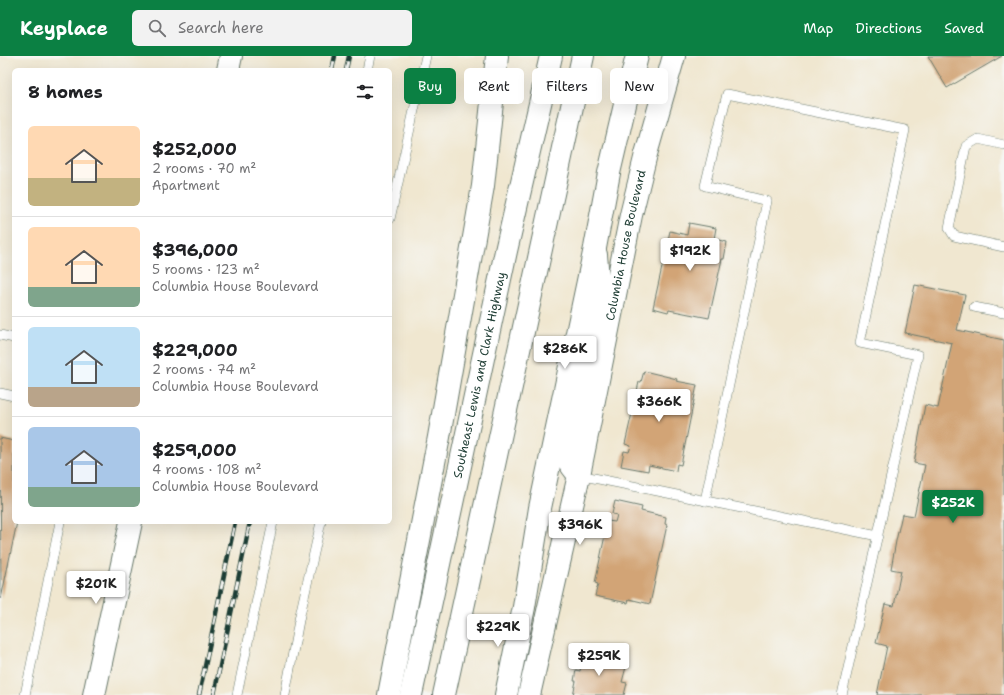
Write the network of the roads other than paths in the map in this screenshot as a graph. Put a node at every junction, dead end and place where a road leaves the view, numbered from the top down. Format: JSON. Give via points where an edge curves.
{"nodes":[{"id":1,"x":231,"y":56,"type":"edge"},
{"id":2,"x":370,"y":56,"type":"edge"},
{"id":3,"x":426,"y":56,"type":"edge"},
{"id":4,"x":497,"y":56,"type":"edge"},
{"id":5,"x":551,"y":56,"type":"edge"},
{"id":6,"x":583,"y":56,"type":"edge"},
{"id":7,"x":637,"y":56,"type":"edge"},
{"id":8,"x":674,"y":56,"type":"edge"},
{"id":9,"x":228,"y":68,"type":"edge"},
{"id":10,"x":367,"y":68,"type":"edge"},
{"id":11,"x":1004,"y":145,"type":"edge"},
{"id":12,"x":392,"y":210,"type":"edge"},
{"id":13,"x":1004,"y":247,"type":"edge"},
{"id":14,"x":595,"y":248,"type":"junction"},
{"id":15,"x":974,"y":307,"type":"dead end"},
{"id":16,"x":1004,"y":313,"type":"edge"},
{"id":17,"x":0,"y":335,"type":"edge"},
{"id":18,"x":12,"y":338,"type":"edge"},
{"id":19,"x":0,"y":393,"type":"edge"},
{"id":20,"x":12,"y":396,"type":"edge"},
{"id":21,"x":579,"y":475,"type":"junction"},
{"id":22,"x":706,"y":501,"type":"junction"},
{"id":23,"x":60,"y":524,"type":"edge"},
{"id":24,"x":131,"y":524,"type":"edge"},
{"id":25,"x":273,"y":524,"type":"edge"},
{"id":26,"x":321,"y":524,"type":"edge"},
{"id":27,"x":878,"y":536,"type":"junction"},
{"id":28,"x":24,"y":695,"type":"edge"},
{"id":29,"x":94,"y":695,"type":"edge"},
{"id":30,"x":237,"y":695,"type":"edge"},
{"id":31,"x":285,"y":695,"type":"edge"},
{"id":32,"x":389,"y":695,"type":"edge"},
{"id":33,"x":411,"y":695,"type":"edge"},
{"id":34,"x":444,"y":695,"type":"edge"},
{"id":35,"x":506,"y":695,"type":"edge"},
{"id":36,"x":528,"y":695,"type":"edge"},
{"id":37,"x":842,"y":695,"type":"edge"}],
"edges":[{"from":1,"to":9,"type":"main road"},
{"from":2,"to":10,"type":"lane"},
{"from":3,"to":12,"type":"lane"},
{"from":4,"to":32,"type":"main road","via":[[484,186]]},
{"from":5,"to":33,"type":"main road","name":"Southeast Lewis and Clark Highway","via":[[506,251]]},
{"from":6,"to":34,"type":"main road"},
{"from":7,"to":14,"type":"main road","via":[[609,173]]},
{"from":8,"to":21,"type":"main road","name":"Columbia House Boulevard","via":[[631,215]]},
{"from":11,"to":13,"type":"lane","via":[[978,139],[966,146],[949,228],[954,236]]},
{"from":14,"to":21,"type":"main road","via":[[599,291],[567,444],[567,457],[571,467]]},
{"from":14,"to":35,"type":"main road","via":[[540,508]]},
{"from":15,"to":16,"type":"lane"},
{"from":17,"to":18,"type":"lane"},
{"from":19,"to":20,"type":"lane"},
{"from":21,"to":22,"type":"lane"},
{"from":21,"to":36,"type":"main road","name":"Columbia House Boulevard"},
{"from":22,"to":27,"type":"lane"},
{"from":22,"to":27,"type":"lane","via":[[767,201],[705,186],[726,94],[905,130],[860,343],[918,355]]},
{"from":23,"to":28,"type":"lane"},
{"from":24,"to":29,"type":"main road"},
{"from":25,"to":30,"type":"lane"},
{"from":26,"to":31,"type":"lane"},
{"from":27,"to":37,"type":"lane"}]}
